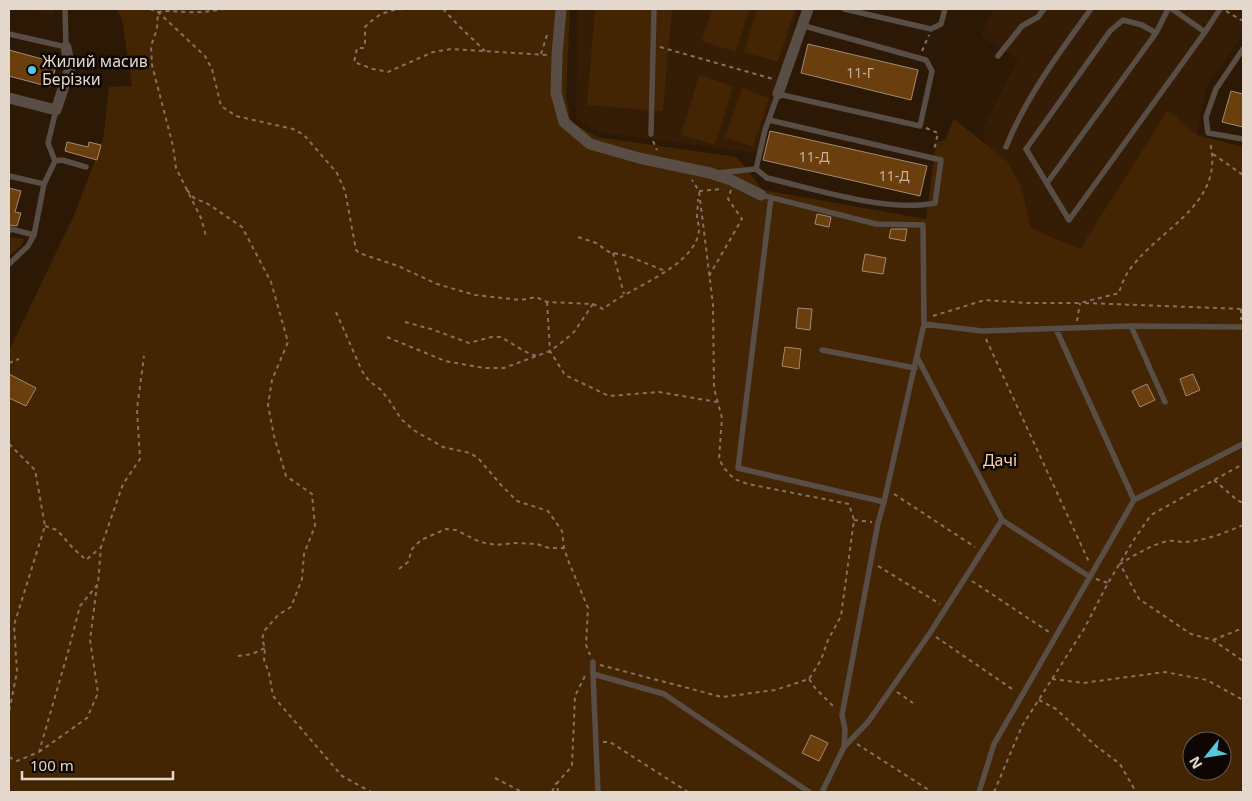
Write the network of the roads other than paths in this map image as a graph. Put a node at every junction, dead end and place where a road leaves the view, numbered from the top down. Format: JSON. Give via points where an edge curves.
{"nodes":[{"id":1,"x":65,"y":9,"type":"edge"},
{"id":2,"x":561,"y":9,"type":"edge"},
{"id":3,"x":654,"y":9,"type":"edge"},
{"id":4,"x":808,"y":9,"type":"edge"},
{"id":5,"x":844,"y":9,"type":"edge"},
{"id":6,"x":945,"y":9,"type":"edge"},
{"id":7,"x":1044,"y":9,"type":"edge"},
{"id":8,"x":1091,"y":9,"type":"edge"},
{"id":9,"x":1168,"y":9,"type":"edge"},
{"id":10,"x":1172,"y":9,"type":"edge"},
{"id":11,"x":1221,"y":9,"type":"edge"},
{"id":12,"x":801,"y":26,"type":"junction"},
{"id":13,"x":1205,"y":32,"type":"junction"},
{"id":14,"x":1156,"y":33,"type":"junction"},
{"id":15,"x":9,"y":34,"type":"edge"},
{"id":16,"x":66,"y":48,"type":"junction"},
{"id":17,"x":1243,"y":49,"type":"edge"},
{"id":18,"x":998,"y":56,"type":"dead end"},
{"id":19,"x":778,"y":94,"type":"junction"},
{"id":20,"x":9,"y":98,"type":"edge"},
{"id":21,"x":56,"y":110,"type":"junction"},
{"id":22,"x":769,"y":120,"type":"junction"},
{"id":23,"x":651,"y":134,"type":"road end"},
{"id":24,"x":1243,"y":139,"type":"edge"},
{"id":25,"x":1006,"y":147,"type":"dead end"},
{"id":26,"x":55,"y":161,"type":"junction"},
{"id":27,"x":86,"y":167,"type":"dead end"},
{"id":28,"x":756,"y":168,"type":"junction"},
{"id":29,"x":710,"y":173,"type":"junction"},
{"id":30,"x":9,"y":176,"type":"edge"},
{"id":31,"x":1047,"y":183,"type":"junction"},
{"id":32,"x":44,"y":184,"type":"junction"},
{"id":33,"x":766,"y":196,"type":"junction"},
{"id":34,"x":9,"y":231,"type":"edge"},
{"id":35,"x":34,"y":235,"type":"junction"},
{"id":36,"x":9,"y":264,"type":"edge"},
{"id":37,"x":924,"y":324,"type":"junction"},
{"id":38,"x":1131,"y":326,"type":"junction"},
{"id":39,"x":1243,"y":327,"type":"edge"},
{"id":40,"x":1056,"y":329,"type":"junction"},
{"id":41,"x":822,"y":350,"type":"dead end"},
{"id":42,"x":918,"y":357,"type":"junction"},
{"id":43,"x":915,"y":368,"type":"junction"},
{"id":44,"x":1165,"y":402,"type":"dead end"},
{"id":45,"x":1243,"y":444,"type":"edge"},
{"id":46,"x":1134,"y":500,"type":"junction"},
{"id":47,"x":884,"y":502,"type":"junction"},
{"id":48,"x":1002,"y":520,"type":"junction"},
{"id":49,"x":1091,"y":574,"type":"junction"},
{"id":50,"x":593,"y":662,"type":"road end"},
{"id":51,"x":593,"y":674,"type":"junction"},
{"id":52,"x":844,"y":747,"type":"junction"},
{"id":53,"x":598,"y":792,"type":"edge"},
{"id":54,"x":809,"y":792,"type":"edge"},
{"id":55,"x":822,"y":792,"type":"edge"},
{"id":56,"x":979,"y":792,"type":"edge"}],
"edges":[{"from":1,"to":16,"type":"lane"},
{"from":2,"to":29,"type":"street","via":[[556,94],[564,122],[590,144]]},
{"from":3,"to":23,"type":"lane"},
{"from":4,"to":12,"type":"street"},
{"from":5,"to":6,"type":"lane","via":[[932,29],[941,24]]},
{"from":7,"to":18,"type":"lane","via":[[1038,17],[1022,26]]},
{"from":8,"to":25,"type":"lane","via":[[1056,56],[1017,120]]},
{"from":9,"to":14,"type":"lane"},
{"from":10,"to":13,"type":"lane"},
{"from":11,"to":13,"type":"lane"},
{"from":12,"to":19,"type":"street"},
{"from":12,"to":19,"type":"lane","via":[[926,60],[932,71],[920,126]]},
{"from":13,"to":31,"type":"lane","via":[[1069,220]]},
{"from":14,"to":31,"type":"lane"},
{"from":14,"to":31,"type":"lane","via":[[1124,20],[1110,31],[1026,149]]},
{"from":15,"to":16,"type":"lane"},
{"from":16,"to":21,"type":"street","via":[[70,68]]},
{"from":17,"to":24,"type":"lane","via":[[1216,90],[1206,117],[1208,133]]},
{"from":19,"to":22,"type":"lane"},
{"from":20,"to":21,"type":"street"},
{"from":21,"to":26,"type":"lane","via":[[48,143]]},
{"from":22,"to":28,"type":"lane"},
{"from":22,"to":28,"type":"lane","via":[[941,160],[935,203],[919,206],[871,202],[767,178]]},
{"from":26,"to":27,"type":"lane"},
{"from":26,"to":32,"type":"lane"},
{"from":28,"to":29,"type":"lane"},
{"from":29,"to":33,"type":"street","via":[[735,186]]},
{"from":30,"to":32,"type":"lane"},
{"from":32,"to":35,"type":"lane"},
{"from":33,"to":37,"type":"lane","via":[[876,224],[923,225]]},
{"from":33,"to":47,"type":"lane","via":[[738,468]]},
{"from":34,"to":35,"type":"lane"},
{"from":35,"to":36,"type":"lane","via":[[28,246]]},
{"from":37,"to":40,"type":"lane","via":[[982,331]]},
{"from":37,"to":42,"type":"lane"},
{"from":38,"to":39,"type":"lane"},
{"from":38,"to":40,"type":"lane"},
{"from":38,"to":44,"type":"lane"},
{"from":40,"to":46,"type":"lane"},
{"from":41,"to":43,"type":"lane"},
{"from":42,"to":43,"type":"lane"},
{"from":42,"to":48,"type":"lane"},
{"from":43,"to":47,"type":"lane"},
{"from":45,"to":46,"type":"lane"},
{"from":46,"to":49,"type":"lane"},
{"from":47,"to":52,"type":"lane","via":[[842,715]]},
{"from":48,"to":49,"type":"lane"},
{"from":48,"to":52,"type":"lane","via":[[930,633],[868,722]]},
{"from":49,"to":56,"type":"lane","via":[[994,744]]},
{"from":50,"to":51,"type":"lane"},
{"from":51,"to":53,"type":"lane"},
{"from":51,"to":54,"type":"lane","via":[[664,694]]},
{"from":52,"to":55,"type":"lane"}]}
